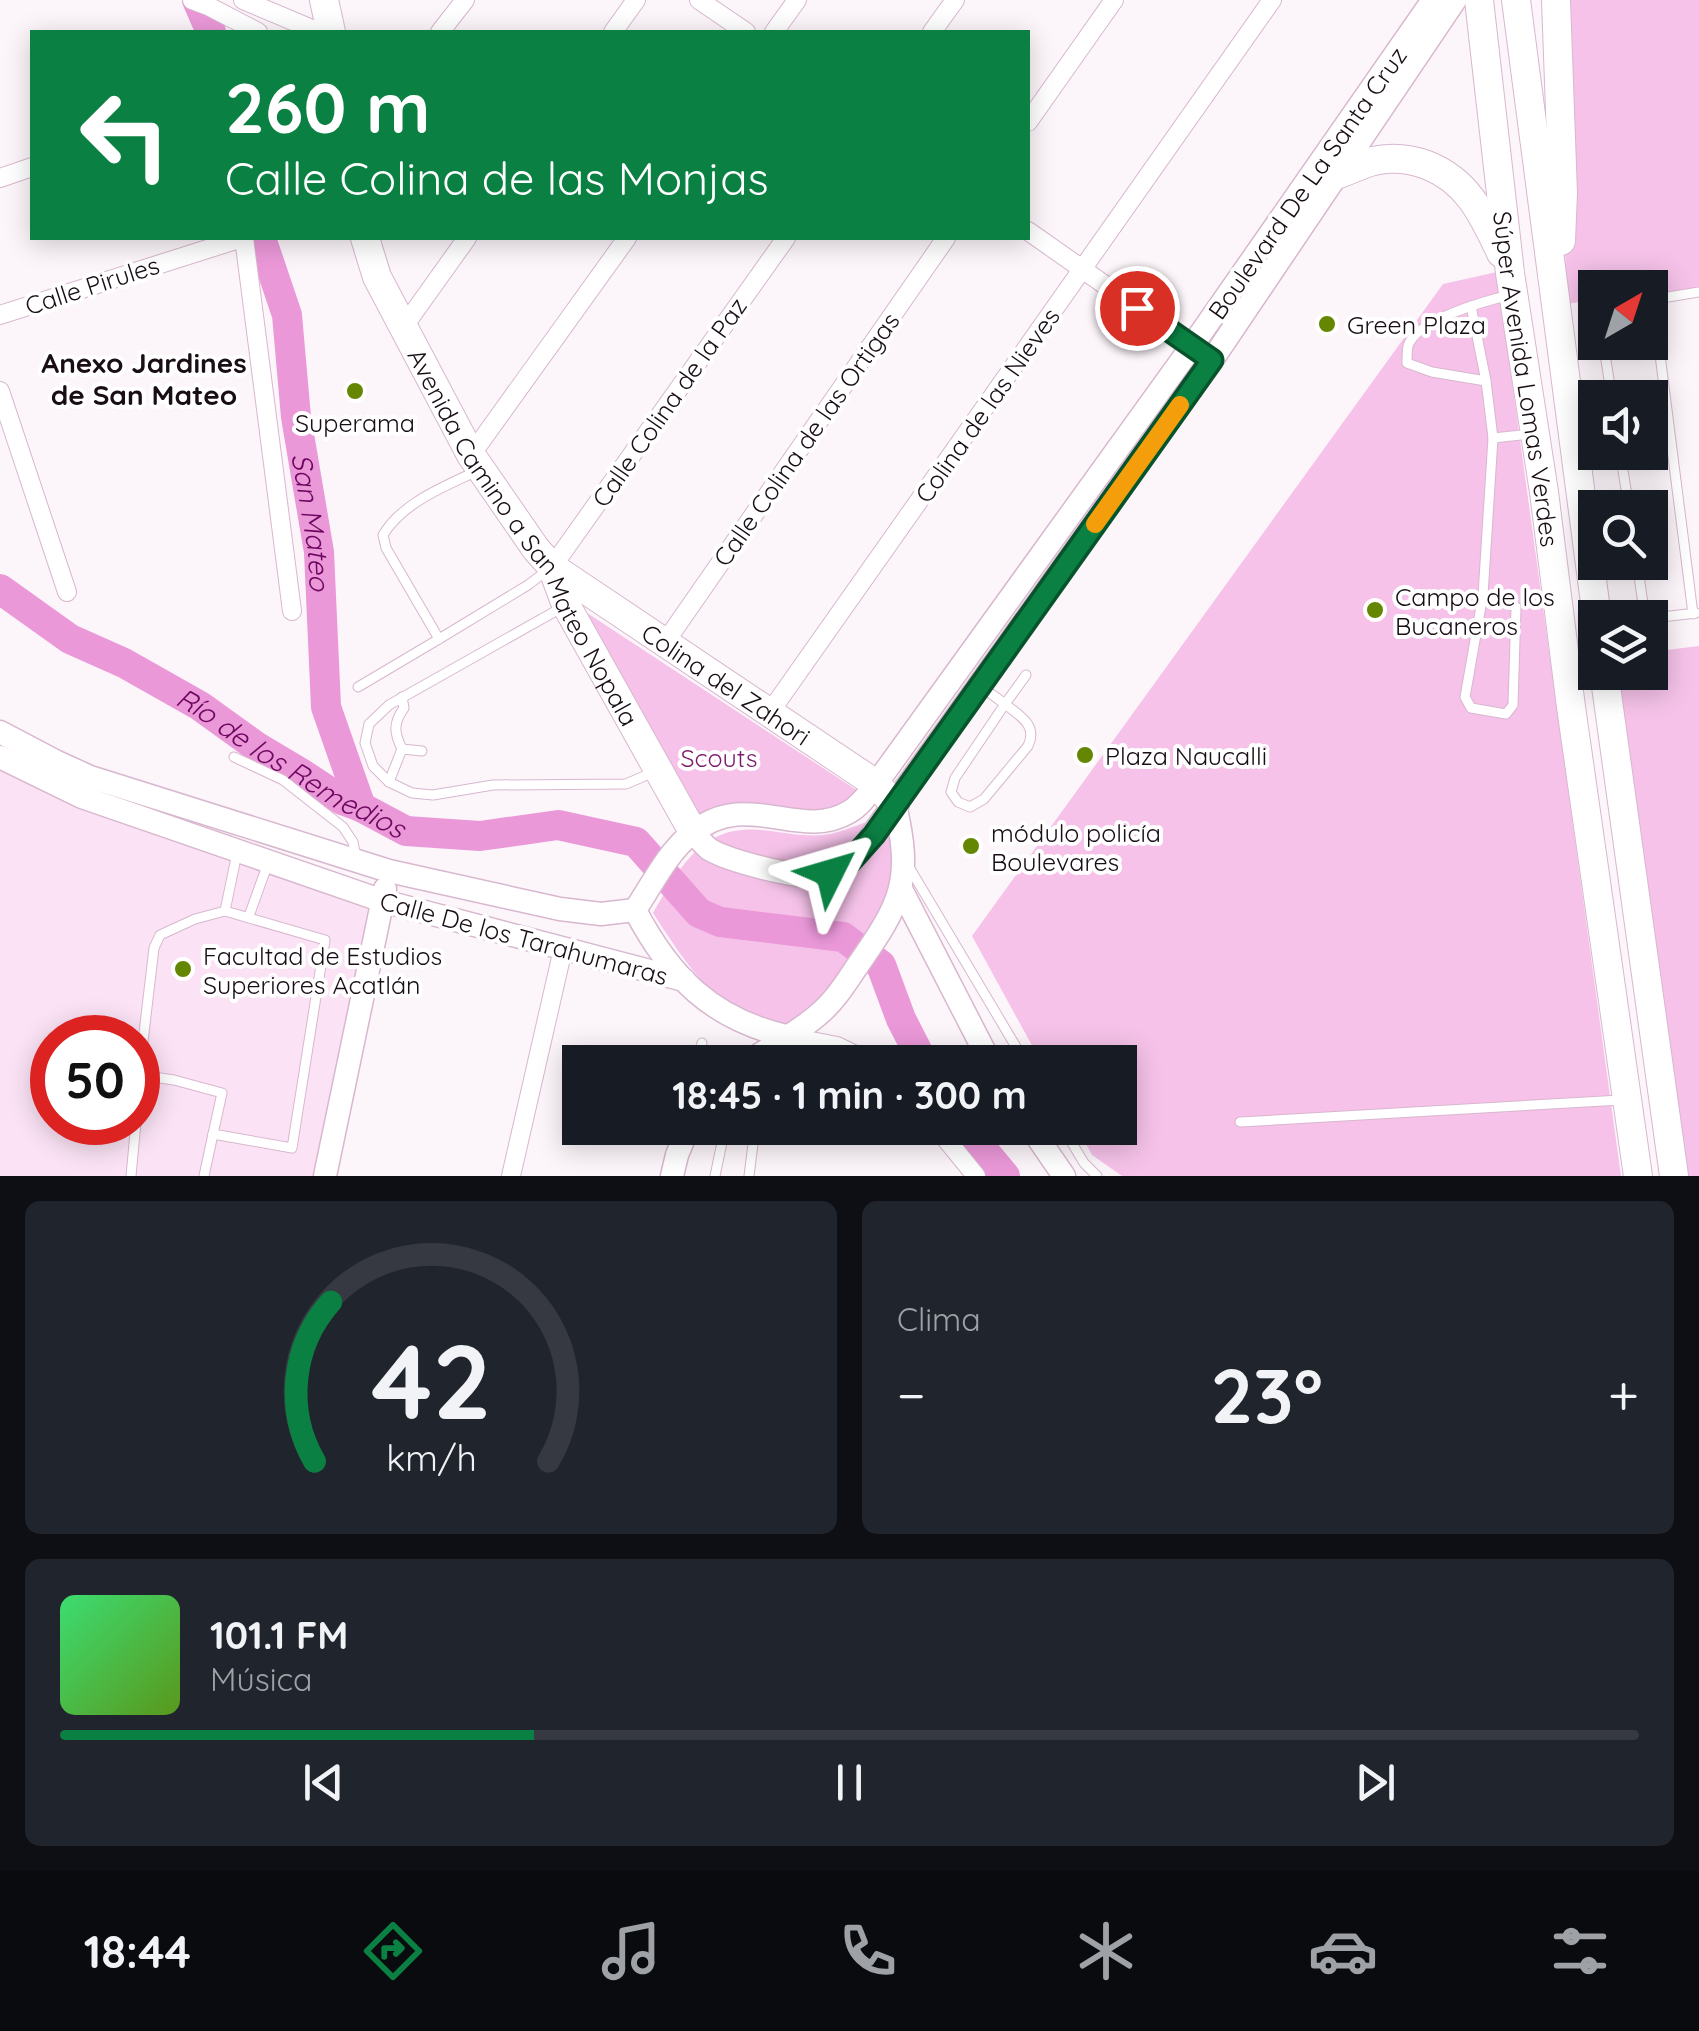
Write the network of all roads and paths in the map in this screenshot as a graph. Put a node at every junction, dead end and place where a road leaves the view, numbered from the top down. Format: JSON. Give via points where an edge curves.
{"nodes":[{"id":1,"x":242,"y":0,"type":"edge"},
{"id":2,"x":324,"y":0,"type":"edge"},
{"id":3,"x":465,"y":0,"type":"edge"},
{"id":4,"x":636,"y":0,"type":"edge"},
{"id":5,"x":699,"y":0,"type":"edge"},
{"id":6,"x":798,"y":0,"type":"edge"},
{"id":7,"x":955,"y":0,"type":"edge"},
{"id":8,"x":1114,"y":0,"type":"edge"},
{"id":9,"x":1272,"y":0,"type":"edge"},
{"id":10,"x":1422,"y":0,"type":"edge"},
{"id":11,"x":1432,"y":0,"type":"edge"},
{"id":12,"x":1455,"y":0,"type":"edge"},
{"id":13,"x":1479,"y":0,"type":"edge"},
{"id":14,"x":1516,"y":0,"type":"edge"},
{"id":15,"x":1556,"y":0,"type":"edge"},
{"id":16,"x":200,"y":3,"type":"edge"},
{"id":17,"x":254,"y":30,"type":"edge"},
{"id":18,"x":314,"y":30,"type":"edge"},
{"id":19,"x":331,"y":30,"type":"edge"},
{"id":20,"x":442,"y":30,"type":"edge"},
{"id":21,"x":614,"y":30,"type":"edge"},
{"id":22,"x":743,"y":30,"type":"edge"},
{"id":23,"x":776,"y":30,"type":"edge"},
{"id":24,"x":933,"y":30,"type":"edge"},
{"id":25,"x":1398,"y":53,"type":"junction"},
{"id":26,"x":1030,"y":119,"type":"edge"},
{"id":27,"x":30,"y":168,"type":"edge"},
{"id":28,"x":1336,"y":176,"type":"junction"},
{"id":29,"x":0,"y":178,"type":"edge"},
{"id":30,"x":1030,"y":231,"type":"edge"},
{"id":31,"x":237,"y":240,"type":"edge"},
{"id":32,"x":243,"y":240,"type":"edge"},
{"id":33,"x":366,"y":240,"type":"edge"},
{"id":34,"x":466,"y":240,"type":"edge"},
{"id":35,"x":626,"y":240,"type":"edge"},
{"id":36,"x":785,"y":240,"type":"edge"},
{"id":37,"x":945,"y":240,"type":"edge"},
{"id":38,"x":1082,"y":269,"type":"junction"},
{"id":39,"x":1512,"y":284,"type":"junction"},
{"id":40,"x":1699,"y":292,"type":"edge"},
{"id":41,"x":1668,"y":297,"type":"edge"},
{"id":42,"x":1556,"y":302,"type":"junction"},
{"id":43,"x":1471,"y":306,"type":"junction"},
{"id":44,"x":0,"y":315,"type":"edge"},
{"id":45,"x":402,"y":329,"type":"junction"},
{"id":46,"x":1192,"y":346,"type":"junction"},
{"id":47,"x":1212,"y":360,"type":"junction"},
{"id":48,"x":1660,"y":360,"type":"edge"},
{"id":49,"x":1486,"y":381,"type":"junction"},
{"id":50,"x":0,"y":391,"type":"edge"},
{"id":51,"x":1535,"y":434,"type":"junction"},
{"id":52,"x":1493,"y":438,"type":"junction"},
{"id":53,"x":9,"y":448,"type":"edge"},
{"id":54,"x":475,"y":462,"type":"junction"},
{"id":55,"x":552,"y":566,"type":"junction"},
{"id":56,"x":67,"y":592,"type":"dead end"},
{"id":57,"x":1482,"y":595,"type":"junction"},
{"id":58,"x":1597,"y":600,"type":"edge"},
{"id":59,"x":566,"y":605,"type":"junction"},
{"id":60,"x":292,"y":611,"type":"dead end"},
{"id":61,"x":1696,"y":613,"type":"edge"},
{"id":62,"x":1668,"y":616,"type":"edge"},
{"id":63,"x":439,"y":639,"type":"junction"},
{"id":64,"x":666,"y":642,"type":"junction"},
{"id":65,"x":1026,"y":674,"type":"dead end"},
{"id":66,"x":980,"y":685,"type":"junction"},
{"id":67,"x":358,"y":687,"type":"dead end"},
{"id":68,"x":1606,"y":690,"type":"edge"},
{"id":69,"x":402,"y":696,"type":"junction"},
{"id":70,"x":1005,"y":704,"type":"junction"},
{"id":71,"x":770,"y":712,"type":"junction"},
{"id":72,"x":0,"y":732,"type":"edge"},
{"id":73,"x":402,"y":749,"type":"junction"},
{"id":74,"x":422,"y":751,"type":"dead end"},
{"id":75,"x":0,"y":757,"type":"edge"},
{"id":76,"x":234,"y":757,"type":"dead end"},
{"id":77,"x":658,"y":770,"type":"junction"},
{"id":78,"x":389,"y":782,"type":"junction"},
{"id":79,"x":885,"y":794,"type":"junction"},
{"id":80,"x":685,"y":839,"type":"junction"},
{"id":81,"x":238,"y":851,"type":"junction"},
{"id":82,"x":903,"y":858,"type":"junction"},
{"id":83,"x":357,"y":860,"type":"junction"},
{"id":84,"x":268,"y":862,"type":"junction"},
{"id":85,"x":389,"y":870,"type":"junction"},
{"id":86,"x":901,"y":889,"type":"junction"},
{"id":87,"x":383,"y":901,"type":"junction"},
{"id":88,"x":635,"y":910,"type":"junction"},
{"id":89,"x":225,"y":911,"type":"junction"},
{"id":90,"x":249,"y":916,"type":"junction"},
{"id":91,"x":563,"y":948,"type":"junction"},
{"id":92,"x":684,"y":980,"type":"junction"},
{"id":93,"x":147,"y":1015,"type":"edge"},
{"id":94,"x":786,"y":1036,"type":"junction"},
{"id":95,"x":773,"y":1045,"type":"edge"},
{"id":96,"x":832,"y":1045,"type":"edge"},
{"id":97,"x":981,"y":1045,"type":"edge"},
{"id":98,"x":1014,"y":1045,"type":"edge"},
{"id":99,"x":160,"y":1078,"type":"edge"},
{"id":100,"x":1627,"y":1100,"type":"junction"},
{"id":101,"x":1240,"y":1122,"type":"dead end"},
{"id":102,"x":213,"y":1134,"type":"junction"},
{"id":103,"x":134,"y":1145,"type":"edge"},
{"id":104,"x":681,"y":1145,"type":"edge"},
{"id":105,"x":722,"y":1145,"type":"edge"},
{"id":106,"x":753,"y":1145,"type":"edge"},
{"id":107,"x":951,"y":1145,"type":"edge"},
{"id":108,"x":1042,"y":1145,"type":"edge"},
{"id":109,"x":1073,"y":1145,"type":"edge"},
{"id":110,"x":131,"y":1176,"type":"edge"},
{"id":111,"x":204,"y":1176,"type":"edge"},
{"id":112,"x":324,"y":1176,"type":"edge"},
{"id":113,"x":511,"y":1176,"type":"edge"},
{"id":114,"x":672,"y":1176,"type":"edge"},
{"id":115,"x":716,"y":1176,"type":"edge"},
{"id":116,"x":748,"y":1176,"type":"edge"},
{"id":117,"x":976,"y":1176,"type":"edge"},
{"id":118,"x":1064,"y":1176,"type":"edge"},
{"id":119,"x":1097,"y":1176,"type":"edge"},
{"id":120,"x":1638,"y":1176,"type":"edge"},
{"id":121,"x":1674,"y":1176,"type":"edge"}],
"edges":[{"from":1,"to":18,"type":"street"},
{"from":2,"to":19,"type":"main road"},
{"from":3,"to":20,"type":"street"},
{"from":4,"to":21,"type":"street"},
{"from":5,"to":22,"type":"street"},
{"from":6,"to":23,"type":"street"},
{"from":7,"to":24,"type":"street"},
{"from":8,"to":26,"type":"street"},
{"from":9,"to":38,"type":"street","name":"Colina de las Nieves"},
{"from":10,"to":25,"type":"main road"},
{"from":11,"to":25,"type":"main road","name":"Boulevard De La Santa Cruz"},
{"from":12,"to":28,"type":"main road","name":"Boulevard De La Santa Cruz"},
{"from":13,"to":39,"type":"main road","name":"Súper Avenida Lomas Verdes"},
{"from":14,"to":42,"type":"main road","name":"Súper Avenida Lomas Verdes"},
{"from":15,"to":42,"type":"main road","via":[[1563,194]]},
{"from":16,"to":17,"type":"street"},
{"from":25,"to":46,"type":"main road","name":"Boulevard De La Santa Cruz"},
{"from":27,"to":29,"type":"street"},
{"from":28,"to":39,"type":"main road","via":[[1394,158],[1450,176],[1478,206]]},
{"from":28,"to":47,"type":"main road","name":"Boulevard De La Santa Cruz"},
{"from":30,"to":38,"type":"street"},
{"from":31,"to":44,"type":"street","name":"Calle Pirules"},
{"from":32,"to":60,"type":"street"},
{"from":33,"to":45,"type":"main road","name":"Avenida Camino a San Mateo Nopala"},
{"from":34,"to":45,"type":"street"},
{"from":35,"to":54,"type":"street"},
{"from":36,"to":55,"type":"street","name":"Calle Colina de la Paz"},
{"from":37,"to":64,"type":"street","name":"Calle Colina de las Ortigas"},
{"from":38,"to":46,"type":"street"},
{"from":38,"to":71,"type":"street","name":"Colina de las Nieves"},
{"from":39,"to":43,"type":"lane"},
{"from":39,"to":51,"type":"main road","name":"Súper Avenida Lomas Verdes"},
{"from":40,"to":41,"type":"lane"},
{"from":42,"to":58,"type":"main road","name":"Súper Avenida Lomas Verdes"},
{"from":43,"to":49,"type":"lane"},
{"from":43,"to":49,"type":"lane","via":[[1425,326],[1408,343],[1407,362]]},
{"from":45,"to":54,"type":"main road","name":"Avenida Camino a San Mateo Nopala"},
{"from":46,"to":47,"type":"street"},
{"from":46,"to":79,"type":"main road","name":"Boulevard De La Santa Cruz"},
{"from":47,"to":66,"type":"main road","name":"Boulevard De La Santa Cruz"},
{"from":48,"to":61,"type":"lane"},
{"from":49,"to":52,"type":"lane"},
{"from":50,"to":53,"type":"street"},
{"from":51,"to":52,"type":"lane"},
{"from":51,"to":100,"type":"main road","name":"Súper Avenida Lomas Verdes"},
{"from":52,"to":57,"type":"lane"},
{"from":53,"to":56,"type":"street"},
{"from":54,"to":55,"type":"main road","name":"Avenida Camino a San Mateo Nopala"},
{"from":54,"to":63,"type":"lane","via":[[391,522],[383,535]]},
{"from":55,"to":59,"type":"main road","name":"Avenida Camino a San Mateo Nopala"},
{"from":55,"to":63,"type":"lane"},
{"from":55,"to":64,"type":"main road","name":"Colina del Zahori"},
{"from":57,"to":57,"type":"lane","via":[[1465,698],[1470,708],[1506,714],[1513,705],[1516,607]]},
{"from":59,"to":69,"type":"lane"},
{"from":59,"to":77,"type":"main road","name":"Avenida Camino a San Mateo Nopala"},
{"from":61,"to":62,"type":"lane"},
{"from":63,"to":67,"type":"lane"},
{"from":64,"to":71,"type":"main road","name":"Colina del Zahori"},
{"from":65,"to":70,"type":"lane"},
{"from":66,"to":70,"type":"lane"},
{"from":66,"to":79,"type":"main road","name":"Boulevard De La Santa Cruz"},
{"from":68,"to":121,"type":"main road"},
{"from":69,"to":73,"type":"lane","via":[[404,708],[394,725]]},
{"from":69,"to":78,"type":"lane","via":[[369,724],[365,743],[372,766]]},
{"from":70,"to":70,"type":"lane","via":[[954,778],[952,792],[970,807],[984,799],[1032,737],[1031,727]]},
{"from":71,"to":79,"type":"main road","name":"Colina del Zahori"},
{"from":72,"to":83,"type":"main road","name":"Calle De los Tarahumaras","via":[[90,777]]},
{"from":73,"to":74,"type":"lane"},
{"from":73,"to":78,"type":"lane"},
{"from":75,"to":81,"type":"main road","name":"Calle De los Tarahumaras","via":[[82,797]]},
{"from":76,"to":83,"type":"lane","via":[[282,780],[343,827]]},
{"from":77,"to":78,"type":"lane","via":[[626,784],[493,785],[433,795]]},
{"from":77,"to":80,"type":"main road","name":"Avenida Camino a San Mateo Nopala"},
{"from":79,"to":80,"type":"main road","name":"Boulevard De La Santa Cruz","via":[[818,821],[750,812],[722,816]]},
{"from":79,"to":80,"type":"main road","name":"Boulevard De La Santa Cruz","via":[[874,835],[848,864],[817,876],[726,856]]},
{"from":79,"to":82,"type":"main road","via":[[901,831]]},
{"from":80,"to":88,"type":"main road"},
{"from":81,"to":84,"type":"main road","name":"Calle De los Tarahumaras"},
{"from":81,"to":89,"type":"lane"},
{"from":82,"to":86,"type":"main road"},
{"from":82,"to":98,"type":"lane"},
{"from":83,"to":85,"type":"main road","name":"Calle De los Tarahumaras"},
{"from":84,"to":87,"type":"main road","name":"Calle De los Tarahumaras"},
{"from":84,"to":90,"type":"lane"},
{"from":85,"to":87,"type":"main road"},
{"from":85,"to":88,"type":"main road","name":"Calle De los Tarahumaras","via":[[560,909]]},
{"from":86,"to":94,"type":"main road","via":[[843,986],[820,1014]]},
{"from":86,"to":97,"type":"main road"},
{"from":87,"to":91,"type":"main road","name":"Calle De los Tarahumaras"},
{"from":87,"to":112,"type":"main road"},
{"from":88,"to":92,"type":"main road","name":"Calle De los Tarahumaras"},
{"from":89,"to":90,"type":"lane"},
{"from":89,"to":93,"type":"lane","via":[[160,935]]},
{"from":90,"to":102,"type":"lane","via":[[326,940],[292,1148]]},
{"from":91,"to":92,"type":"main road","name":"Calle De los Tarahumaras"},
{"from":91,"to":113,"type":"street"},
{"from":92,"to":94,"type":"main road","via":[[736,1020]]},
{"from":94,"to":95,"type":"main road"},
{"from":94,"to":96,"type":"street"},
{"from":99,"to":102,"type":"lane","via":[[222,1092]]},
{"from":100,"to":101,"type":"lane"},
{"from":100,"to":120,"type":"main road","name":"Súper Avenida Lomas Verdes"},
{"from":102,"to":111,"type":"lane"},
{"from":103,"to":110,"type":"lane"},
{"from":104,"to":114,"type":"main road"},
{"from":105,"to":115,"type":"lane"},
{"from":106,"to":116,"type":"lane"},
{"from":107,"to":117,"type":"street"},
{"from":108,"to":118,"type":"main road"},
{"from":109,"to":119,"type":"lane"}]}
